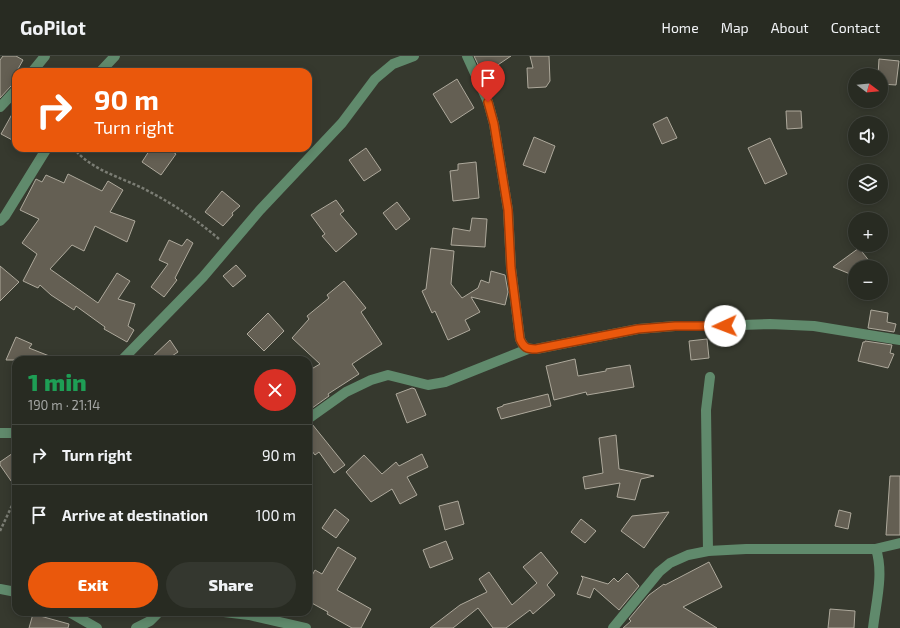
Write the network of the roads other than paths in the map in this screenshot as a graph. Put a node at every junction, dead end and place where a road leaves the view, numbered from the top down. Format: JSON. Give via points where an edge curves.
{"nodes":[{"id":1,"x":45,"y":56,"type":"edge"},
{"id":2,"x":115,"y":56,"type":"edge"},
{"id":3,"x":414,"y":56,"type":"edge"},
{"id":4,"x":467,"y":56,"type":"edge"},
{"id":5,"x":35,"y":68,"type":"edge"},
{"id":6,"x":104,"y":68,"type":"edge"},
{"id":7,"x":12,"y":94,"type":"edge"},
{"id":8,"x":0,"y":107,"type":"edge"},
{"id":9,"x":45,"y":152,"type":"edge"},
{"id":10,"x":0,"y":221,"type":"edge"},
{"id":11,"x":900,"y":340,"type":"edge"},
{"id":12,"x":528,"y":349,"type":"junction"},
{"id":13,"x":126,"y":356,"type":"edge"},
{"id":14,"x":710,"y":377,"type":"dead end"},
{"id":15,"x":312,"y":416,"type":"edge"},
{"id":16,"x":12,"y":433,"type":"edge"},
{"id":17,"x":0,"y":434,"type":"edge"},
{"id":18,"x":900,"y":543,"type":"edge"},
{"id":19,"x":876,"y":548,"type":"junction"},
{"id":20,"x":708,"y":551,"type":"junction"},
{"id":21,"x":0,"y":589,"type":"edge"},
{"id":22,"x":12,"y":591,"type":"edge"},
{"id":23,"x":75,"y":616,"type":"edge"},
{"id":24,"x":155,"y":616,"type":"edge"},
{"id":25,"x":253,"y":616,"type":"edge"},
{"id":26,"x":97,"y":628,"type":"edge"},
{"id":27,"x":136,"y":628,"type":"edge"},
{"id":28,"x":306,"y":628,"type":"edge"},
{"id":29,"x":613,"y":628,"type":"edge"},
{"id":30,"x":873,"y":628,"type":"edge"}],
"edges":[{"from":1,"to":5,"type":"street"},
{"from":2,"to":6,"type":"street"},
{"from":3,"to":13,"type":"street","via":[[393,64],[375,79],[342,123],[260,210],[202,277]]},
{"from":4,"to":12,"type":"street","via":[[488,102],[494,124],[508,210],[511,268],[520,339],[523,346]]},
{"from":7,"to":8,"type":"street"},
{"from":9,"to":10,"type":"street"},
{"from":11,"to":12,"type":"street","via":[[814,326],[675,326],[638,329]]},
{"from":12,"to":15,"type":"street","via":[[445,382],[428,385],[388,375],[371,380],[346,392]]},
{"from":14,"to":20,"type":"street","via":[[706,410]]},
{"from":16,"to":17,"type":"street"},
{"from":18,"to":19,"type":"street"},
{"from":19,"to":20,"type":"street"},
{"from":19,"to":30,"type":"street","via":[[880,570]]},
{"from":20,"to":29,"type":"street","via":[[688,555],[670,563],[659,572]]},
{"from":21,"to":22,"type":"street"},
{"from":23,"to":26,"type":"street"},
{"from":24,"to":27,"type":"street"},
{"from":25,"to":28,"type":"street"}]}
